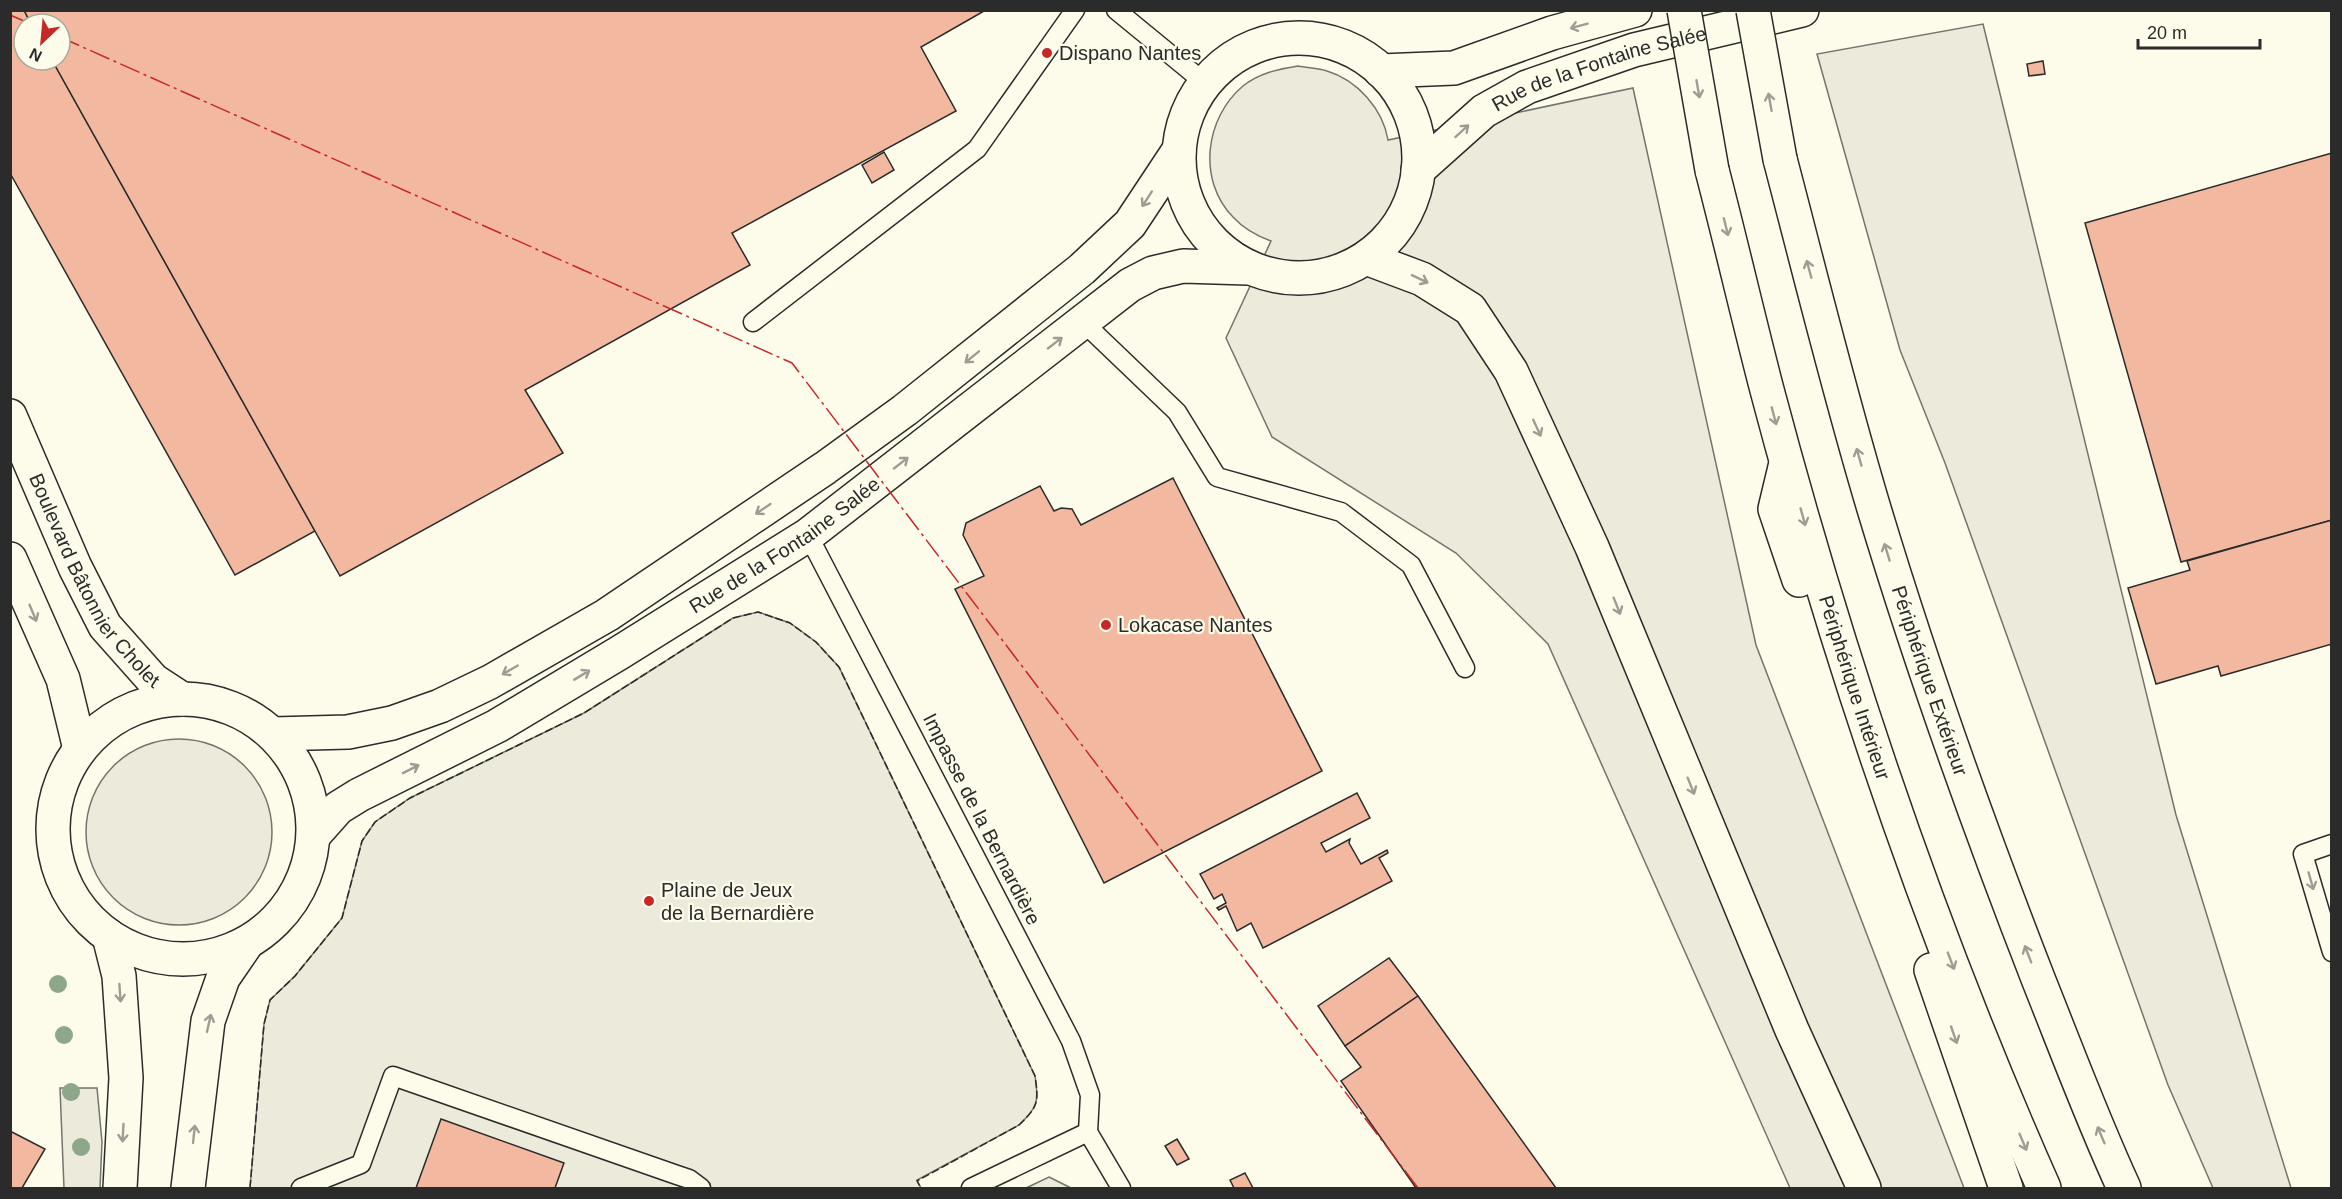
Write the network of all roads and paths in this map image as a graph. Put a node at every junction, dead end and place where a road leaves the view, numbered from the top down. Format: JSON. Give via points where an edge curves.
{"nodes":[{"id":1,"x":1075,"y":10,"type":"edge"},
{"id":2,"x":1116,"y":10,"type":"edge"},
{"id":3,"x":1635,"y":10,"type":"edge"},
{"id":4,"x":1684,"y":10,"type":"edge"},
{"id":5,"x":1753,"y":10,"type":"edge"},
{"id":6,"x":1802,"y":10,"type":"edge"},
{"id":7,"x":1309,"y":25,"type":"edge"},
{"id":8,"x":1381,"y":71,"type":"junction"},
{"id":9,"x":1206,"y":83,"type":"junction"},
{"id":10,"x":1179,"y":150,"type":"junction"},
{"id":11,"x":1418,"y":170,"type":"junction"},
{"id":12,"x":1366,"y":258,"type":"junction"},
{"id":13,"x":1248,"y":268,"type":"junction"},
{"id":14,"x":753,"y":322,"type":"dead end"},
{"id":15,"x":1083,"y":322,"type":"junction"},
{"id":16,"x":10,"y":416,"type":"edge"},
{"id":17,"x":1786,"y":461,"type":"junction"},
{"id":18,"x":825,"y":468,"type":"junction"},
{"id":19,"x":808,"y":535,"type":"junction"},
{"id":20,"x":10,"y":559,"type":"edge"},
{"id":21,"x":1465,"y":668,"type":"dead end"},
{"id":22,"x":182,"y":699,"type":"junction"},
{"id":23,"x":273,"y":734,"type":"junction"},
{"id":24,"x":80,"y":749,"type":"junction"},
{"id":25,"x":314,"y":835,"type":"junction"},
{"id":26,"x":2331,"y":844,"type":"edge"},
{"id":27,"x":109,"y":936,"type":"junction"},
{"id":28,"x":247,"y":943,"type":"junction"},
{"id":29,"x":2331,"y":952,"type":"edge"},
{"id":30,"x":1088,"y":1132,"type":"junction"},
{"id":31,"x":120,"y":1188,"type":"edge"},
{"id":32,"x":188,"y":1188,"type":"edge"},
{"id":33,"x":301,"y":1188,"type":"edge"},
{"id":34,"x":701,"y":1188,"type":"edge"},
{"id":35,"x":971,"y":1188,"type":"edge"},
{"id":36,"x":1121,"y":1188,"type":"edge"},
{"id":37,"x":1864,"y":1188,"type":"edge"},
{"id":38,"x":2006,"y":1188,"type":"edge"},
{"id":39,"x":2044,"y":1188,"type":"edge"},
{"id":40,"x":2124,"y":1188,"type":"edge"}],
"edges":[{"from":1,"to":14,"type":"lane","via":[[977,149]]},
{"from":2,"to":9,"type":"lane"},
{"from":3,"to":8,"type":"main road","one_way":true,"via":[[1552,33],[1454,68]]},
{"from":4,"to":17,"type":"main road","name":"Périphérique Intérieur","one_way":true,"bridge":true,"via":[[1712,170]]},
{"from":40,"to":5,"type":"main road","name":"Périphérique Extérieur","one_way":true,"bridge":true,"via":[[2002,886],[1892,567],[1780,159]]},
{"from":11,"to":6,"type":"main road","name":"Rue de la Fontaine Salée","one_way":true,"via":[[1484,111],[1527,87],[1634,50]]},
{"from":7,"to":8,"type":"main road"},
{"from":7,"to":9,"type":"main road","via":[[1247,50],[1221,67]]},
{"from":8,"to":11,"type":"main road","via":[[1401,96],[1414,125]]},
{"from":9,"to":10,"type":"main road","via":[[1191,104]]},
{"from":10,"to":13,"type":"main road","via":[[1181,182],[1191,213],[1221,250]]},
{"from":10,"to":18,"type":"main road","name":"Rue de la Fontaine Salée","one_way":true,"via":[[1130,224],[1082,269],[906,410]]},
{"from":11,"to":12,"type":"main road","via":[[1406,213],[1389,238]]},
{"from":12,"to":13,"type":"main road","via":[[1317,277],[1282,277]]},
{"from":12,"to":37,"type":"main road","one_way":true,"via":[[1422,279],[1470,309],[1511,371],[1592,547],[1792,1030]]},
{"from":13,"to":15,"type":"main road","name":"Rue de la Fontaine Salée","via":[[1183,266],[1153,273],[1130,285]]},
{"from":19,"to":15,"type":"main road","name":"Rue de la Fontaine Salée","one_way":true},
{"from":15,"to":21,"type":"lane","via":[[1177,412],[1217,477],[1341,512],[1411,564]]},
{"from":16,"to":22,"type":"main road","name":"Boulevard Bâtonnier Cholet","via":[[75,567],[105,626],[153,680]]},
{"from":17,"to":38,"type":"main road","one_way":true,"via":[[1775,509]]},
{"from":17,"to":39,"type":"main road","name":"Périphérique Intérieur","one_way":true,"via":[[1845,658],[1921,880]]},
{"from":18,"to":19,"type":"main road","via":[[802,507]]},
{"from":18,"to":23,"type":"main road","name":"Rue de la Fontaine Salée","one_way":true,"via":[[607,615],[470,691],[392,723],[348,732]]},
{"from":25,"to":19,"type":"main road","name":"Rue de la Fontaine Salée","one_way":true,"via":[[338,808],[359,795],[497,726]]},
{"from":19,"to":30,"type":"lane","name":"Impasse de la Bernardière","via":[[1071,1041],[1090,1095]]},
{"from":20,"to":24,"type":"main road","one_way":true,"via":[[63,679]]},
{"from":22,"to":23,"type":"main road","via":[[231,707]]},
{"from":22,"to":24,"type":"main road","via":[[162,700],[125,712]]},
{"from":23,"to":25,"type":"main road","via":[[300,770],[313,812]]},
{"from":24,"to":27,"type":"main road","via":[[65,774],[56,801],[53,839],[70,894]]},
{"from":25,"to":28,"type":"main road","via":[[308,868],[294,898],[273,924]]},
{"from":26,"to":29,"type":"lane","one_way":true,"via":[[2303,854]]},
{"from":27,"to":28,"type":"main road","via":[[141,952],[177,959],[213,956]]},
{"from":27,"to":31,"type":"main road","one_way":true,"via":[[119,976],[126,1078]]},
{"from":32,"to":28,"type":"main road","one_way":true,"via":[[208,1022],[223,978]]},
{"from":30,"to":35,"type":"lane"},
{"from":30,"to":36,"type":"lane"},
{"from":33,"to":34,"type":"lane","via":[[361,1164],[393,1076],[689,1179]]}]}
